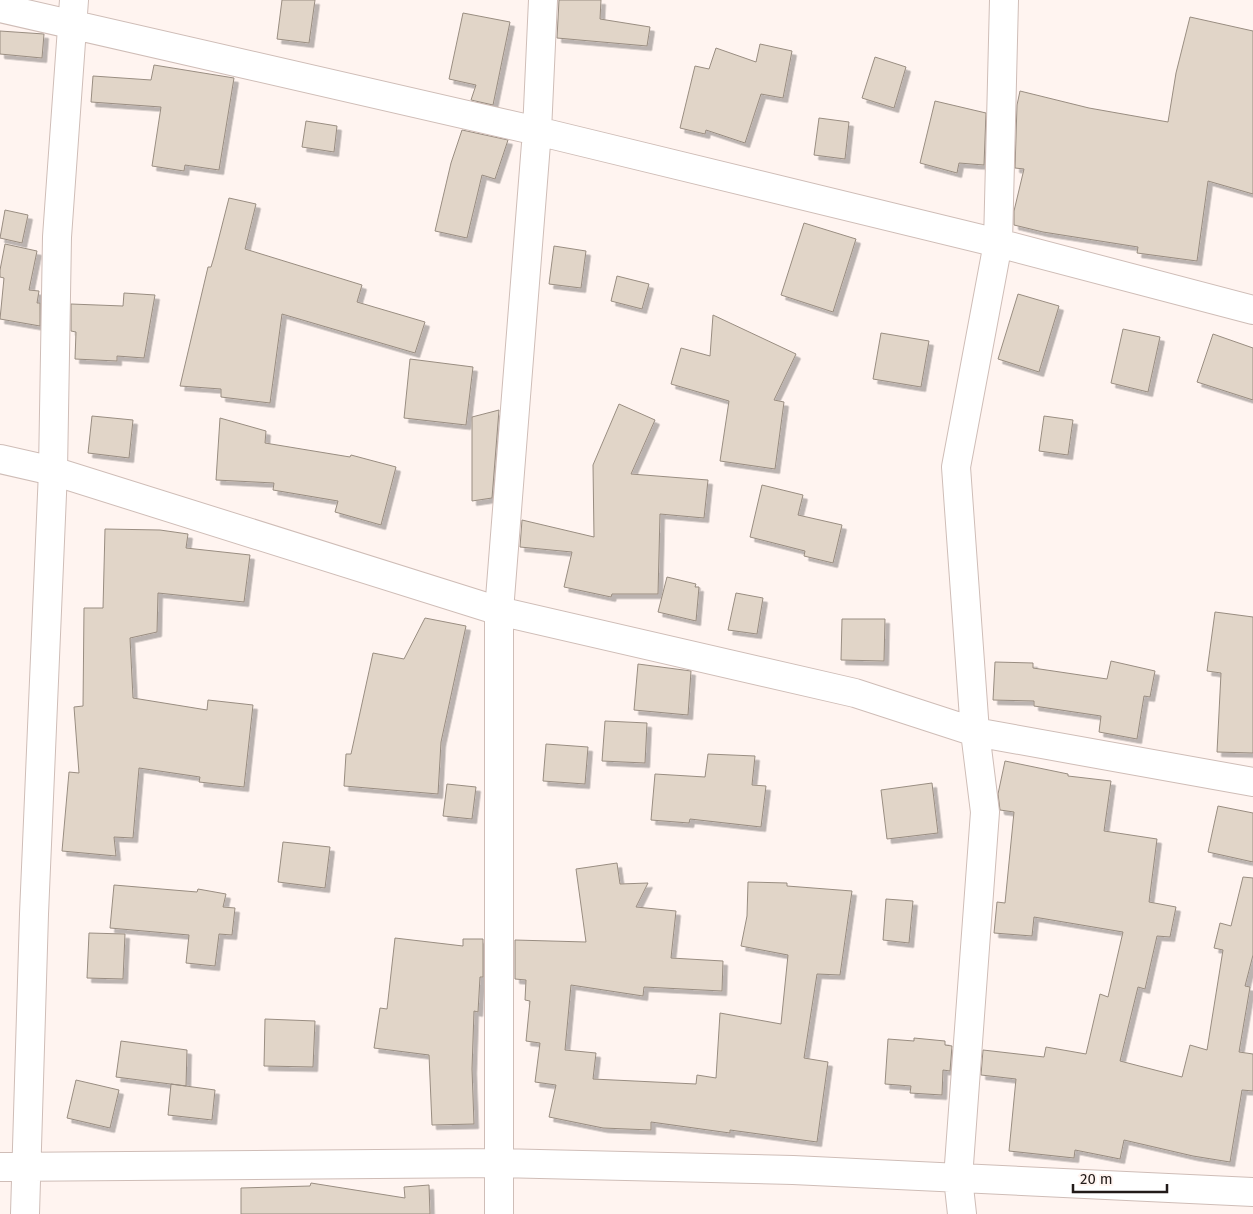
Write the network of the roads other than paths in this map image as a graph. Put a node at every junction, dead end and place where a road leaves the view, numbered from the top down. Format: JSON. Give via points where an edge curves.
{"nodes":[{"id":1,"x":542,"y":0,"type":"edge"},
{"id":2,"x":1004,"y":0,"type":"edge"},
{"id":3,"x":0,"y":8,"type":"edge"},
{"id":4,"x":73,"y":12,"type":"edge"},
{"id":5,"x":537,"y":131,"type":"junction"},
{"id":6,"x":998,"y":243,"type":"junction"},
{"id":7,"x":1253,"y":310,"type":"edge"},
{"id":8,"x":0,"y":459,"type":"edge"},
{"id":9,"x":53,"y":471,"type":"junction"},
{"id":10,"x":499,"y":611,"type":"junction"},
{"id":11,"x":975,"y":732,"type":"junction"},
{"id":12,"x":1253,"y":782,"type":"edge"},
{"id":13,"x":499,"y":1163,"type":"junction"},
{"id":14,"x":13,"y":1167,"type":"edge"},
{"id":15,"x":958,"y":1178,"type":"junction"},
{"id":16,"x":1253,"y":1192,"type":"edge"},
{"id":17,"x":26,"y":1214,"type":"edge"},
{"id":18,"x":499,"y":1214,"type":"edge"},
{"id":19,"x":962,"y":1214,"type":"edge"}],
"edges":[{"from":1,"to":5,"type":"street"},
{"from":2,"to":6,"type":"street"},
{"from":3,"to":4,"type":"street"},
{"from":4,"to":5,"type":"street"},
{"from":4,"to":9,"type":"street","via":[[57,237]]},
{"from":5,"to":6,"type":"street"},
{"from":5,"to":10,"type":"street"},
{"from":6,"to":7,"type":"street"},
{"from":6,"to":11,"type":"street","via":[[956,467]]},
{"from":8,"to":9,"type":"street"},
{"from":9,"to":10,"type":"street"},
{"from":9,"to":14,"type":"street","via":[[34,914]]},
{"from":10,"to":11,"type":"street","via":[[855,693]]},
{"from":10,"to":13,"type":"street"},
{"from":11,"to":12,"type":"street"},
{"from":11,"to":15,"type":"street","via":[[985,812]]},
{"from":13,"to":14,"type":"street"},
{"from":13,"to":15,"type":"street","via":[[793,1170]]},
{"from":13,"to":18,"type":"street"},
{"from":14,"to":17,"type":"street"},
{"from":15,"to":16,"type":"street"},
{"from":15,"to":19,"type":"street"}]}
